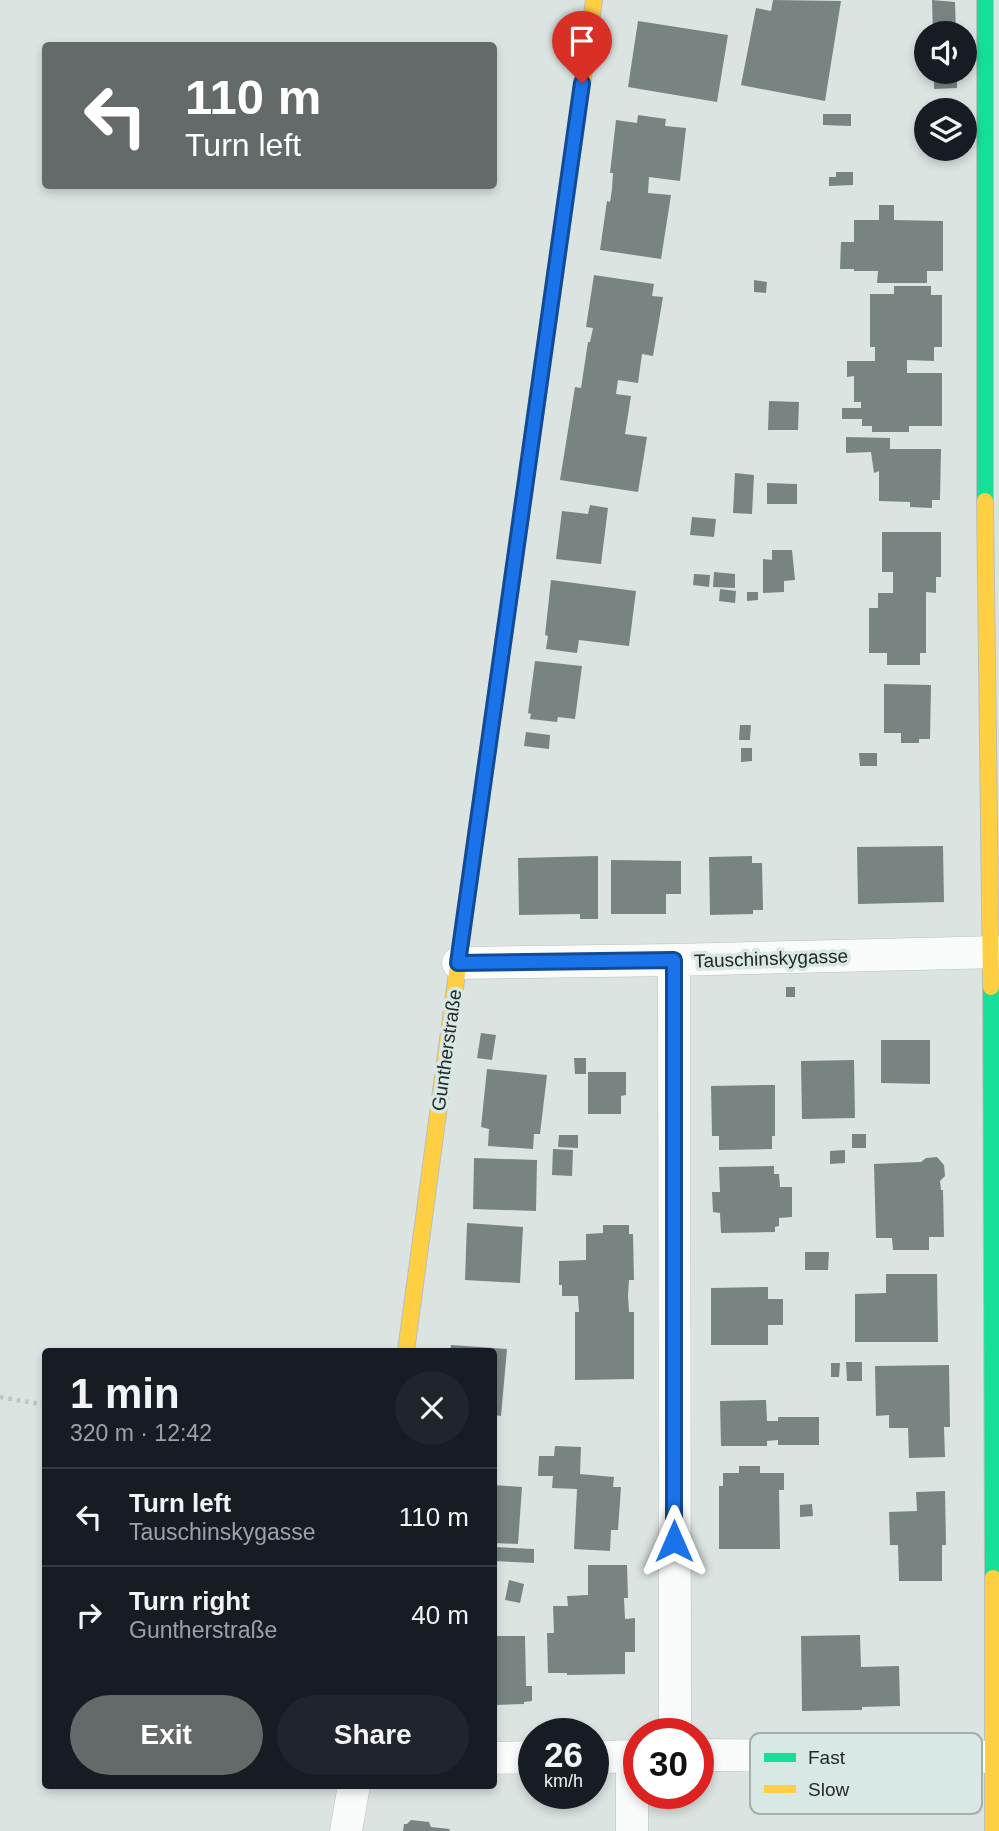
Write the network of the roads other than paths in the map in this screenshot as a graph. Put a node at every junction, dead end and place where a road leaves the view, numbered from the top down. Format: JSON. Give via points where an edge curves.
{"nodes":[{"id":1,"x":594,"y":0,"type":"edge"},
{"id":2,"x":985,"y":0,"type":"edge"},
{"id":3,"x":994,"y":952,"type":"edge"},
{"id":4,"x":674,"y":960,"type":"junction"},
{"id":5,"x":458,"y":963,"type":"junction"},
{"id":6,"x":406,"y":1348,"type":"edge"},
{"id":7,"x":674,"y":1718,"type":"edge"},
{"id":8,"x":714,"y":1755,"type":"edge"},
{"id":9,"x":750,"y":1755,"type":"edge"},
{"id":10,"x":518,"y":1757,"type":"edge"},
{"id":11,"x":996,"y":1757,"type":"edge"},
{"id":12,"x":497,"y":1758,"type":"edge"},
{"id":13,"x":353,"y":1789,"type":"edge"},
{"id":14,"x":633,"y":1809,"type":"edge"},
{"id":15,"x":346,"y":1831,"type":"edge"},
{"id":16,"x":632,"y":1831,"type":"edge"},
{"id":17,"x":993,"y":1831,"type":"edge"}],
"edges":[{"from":1,"to":5,"type":"street","name":"Guntherstraße"},
{"from":2,"to":3,"type":"street","via":[[984,424]]},
{"from":3,"to":4,"type":"street","name":"Tauschinskygasse"},
{"from":3,"to":11,"type":"street"},
{"from":4,"to":5,"type":"street","name":"Tauschinskygasse"},
{"from":4,"to":7,"type":"street"},
{"from":5,"to":6,"type":"street","name":"Guntherstraße"},
{"from":8,"to":9,"type":"street"},
{"from":10,"to":12,"type":"street"},
{"from":11,"to":17,"type":"street"},
{"from":13,"to":15,"type":"street"},
{"from":14,"to":16,"type":"street"}]}
